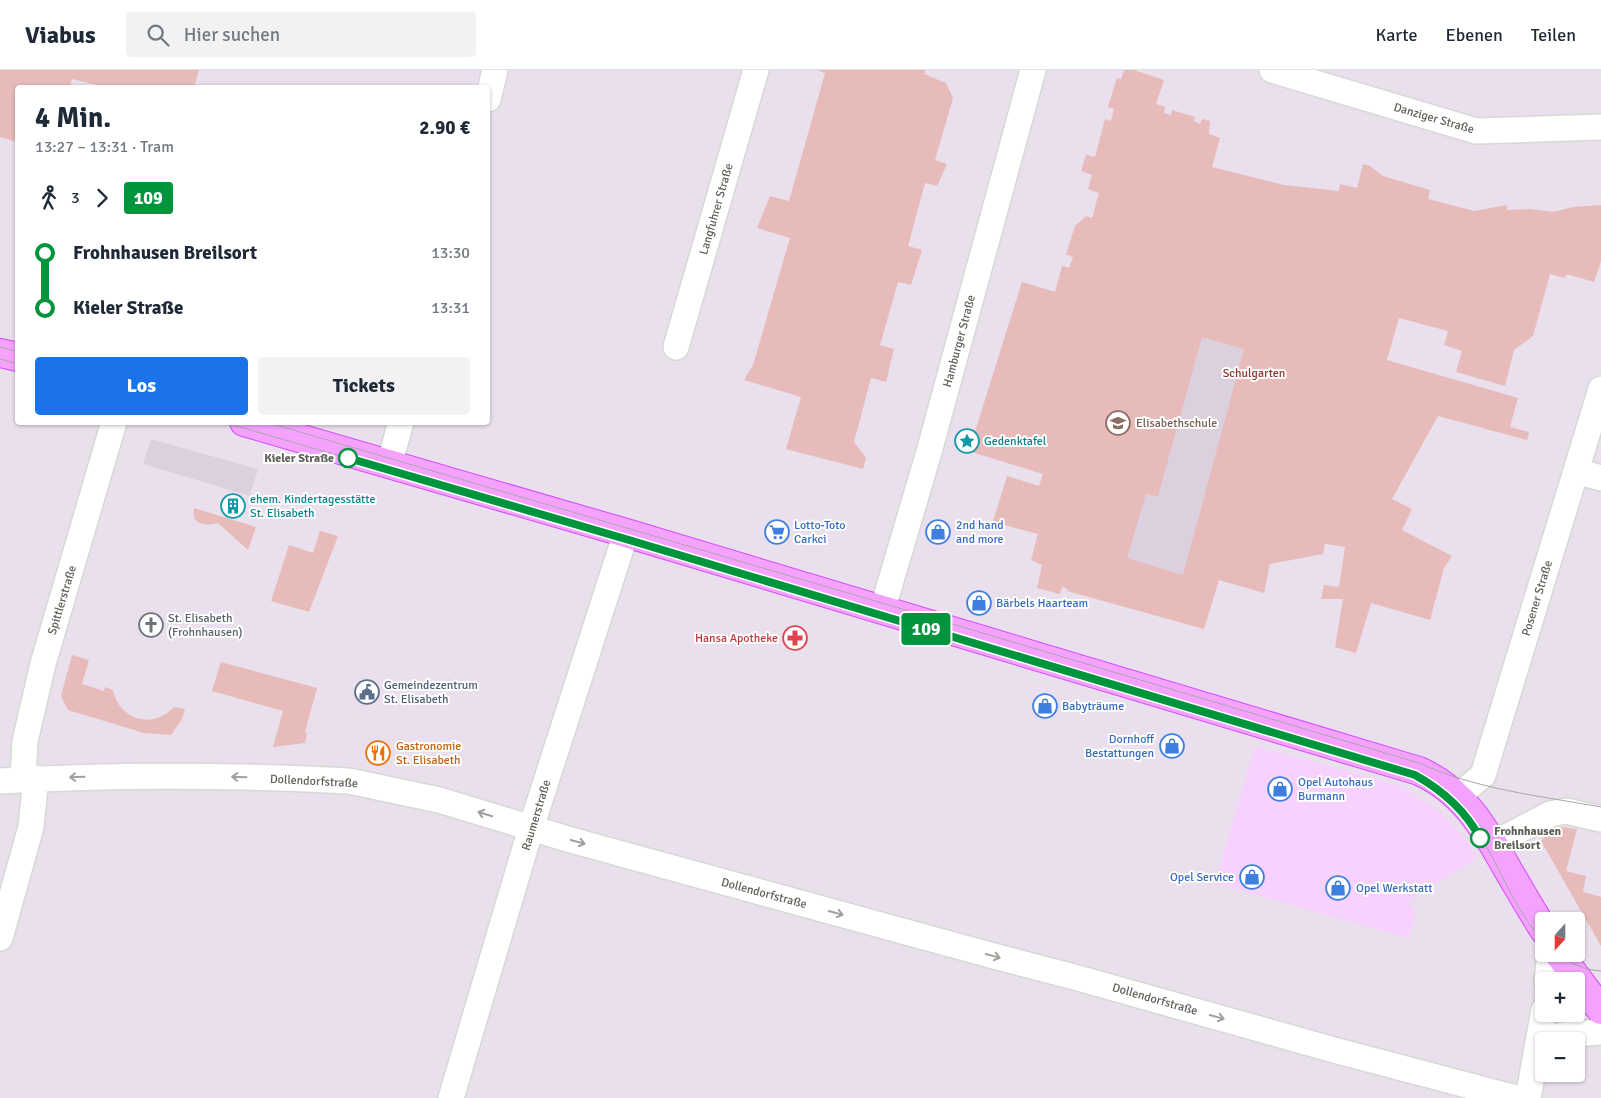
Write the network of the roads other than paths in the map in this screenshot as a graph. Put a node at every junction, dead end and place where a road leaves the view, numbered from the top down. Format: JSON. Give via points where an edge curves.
{"nodes":[{"id":1,"x":495,"y":70,"type":"edge"},
{"id":2,"x":756,"y":70,"type":"edge"},
{"id":3,"x":1033,"y":70,"type":"edge"},
{"id":4,"x":1272,"y":70,"type":"edge"},
{"id":5,"x":490,"y":91,"type":"edge"},
{"id":6,"x":1601,"y":127,"type":"edge"},
{"id":7,"x":676,"y":347,"type":"dead end"},
{"id":8,"x":0,"y":353,"type":"edge"},
{"id":9,"x":15,"y":357,"type":"edge"},
{"id":10,"x":1601,"y":389,"type":"edge"},
{"id":11,"x":113,"y":425,"type":"edge"},
{"id":12,"x":254,"y":425,"type":"edge"},
{"id":13,"x":399,"y":425,"type":"edge"},
{"id":14,"x":389,"y":465,"type":"junction"},
{"id":15,"x":1576,"y":470,"type":"junction"},
{"id":16,"x":1601,"y":478,"type":"edge"},
{"id":17,"x":626,"y":533,"type":"junction"},
{"id":18,"x":882,"y":611,"type":"junction"},
{"id":19,"x":20,"y":780,"type":"edge"},
{"id":20,"x":1457,"y":797,"type":"junction"},
{"id":21,"x":1601,"y":820,"type":"edge"},
{"id":22,"x":531,"y":828,"type":"junction"},
{"id":23,"x":1493,"y":844,"type":"junction"},
{"id":24,"x":1535,"y":915,"type":"edge"},
{"id":25,"x":0,"y":938,"type":"edge"},
{"id":26,"x":1566,"y":962,"type":"edge"},
{"id":27,"x":1596,"y":995,"type":"edge"},
{"id":28,"x":1601,"y":1032,"type":"edge"},
{"id":29,"x":1585,"y":1033,"type":"edge"},
{"id":30,"x":1535,"y":1063,"type":"edge"},
{"id":31,"x":1507,"y":1096,"type":"edge"},
{"id":32,"x":451,"y":1098,"type":"edge"},
{"id":33,"x":1528,"y":1098,"type":"edge"}],
"edges":[{"from":1,"to":5,"type":"street"},
{"from":2,"to":7,"type":"street","name":"Langfuhrer Straße"},
{"from":3,"to":18,"type":"street","name":"Hamburger Straße","via":[[929,452]]},
{"from":4,"to":6,"type":"street","name":"Danziger Straße","via":[[1476,131]]},
{"from":8,"to":9,"type":"main road"},
{"from":10,"to":15,"type":"street","name":"Posener Straße"},
{"from":11,"to":19,"type":"street","name":"Spittlerstraße","via":[[43,664]]},
{"from":12,"to":14,"type":"main road"},
{"from":13,"to":14,"type":"street"},
{"from":14,"to":17,"type":"main road"},
{"from":15,"to":16,"type":"street"},
{"from":15,"to":20,"type":"street","name":"Posener Straße","via":[[1483,775]]},
{"from":17,"to":18,"type":"main road"},
{"from":17,"to":22,"type":"street","name":"Raumerstraße"},
{"from":18,"to":20,"type":"main road","via":[[1419,771],[1433,777]]},
{"from":22,"to":19,"type":"street","name":"Dollendorfstraße","one_way":true,"via":[[439,800],[350,781],[188,775]]},
{"from":19,"to":25,"type":"street","name":"Spittlerstraße","via":[[31,827]]},
{"from":20,"to":23,"type":"main road","via":[[1486,830]]},
{"from":21,"to":23,"type":"street","via":[[1566,811],[1550,814]]},
{"from":22,"to":31,"type":"street","name":"Dollendorfstraße","one_way":true},
{"from":22,"to":32,"type":"street","name":"Raumerstraße"},
{"from":23,"to":24,"type":"main road"},
{"from":26,"to":27,"type":"main road"},
{"from":28,"to":29,"type":"street"},
{"from":30,"to":33,"type":"street"}]}
